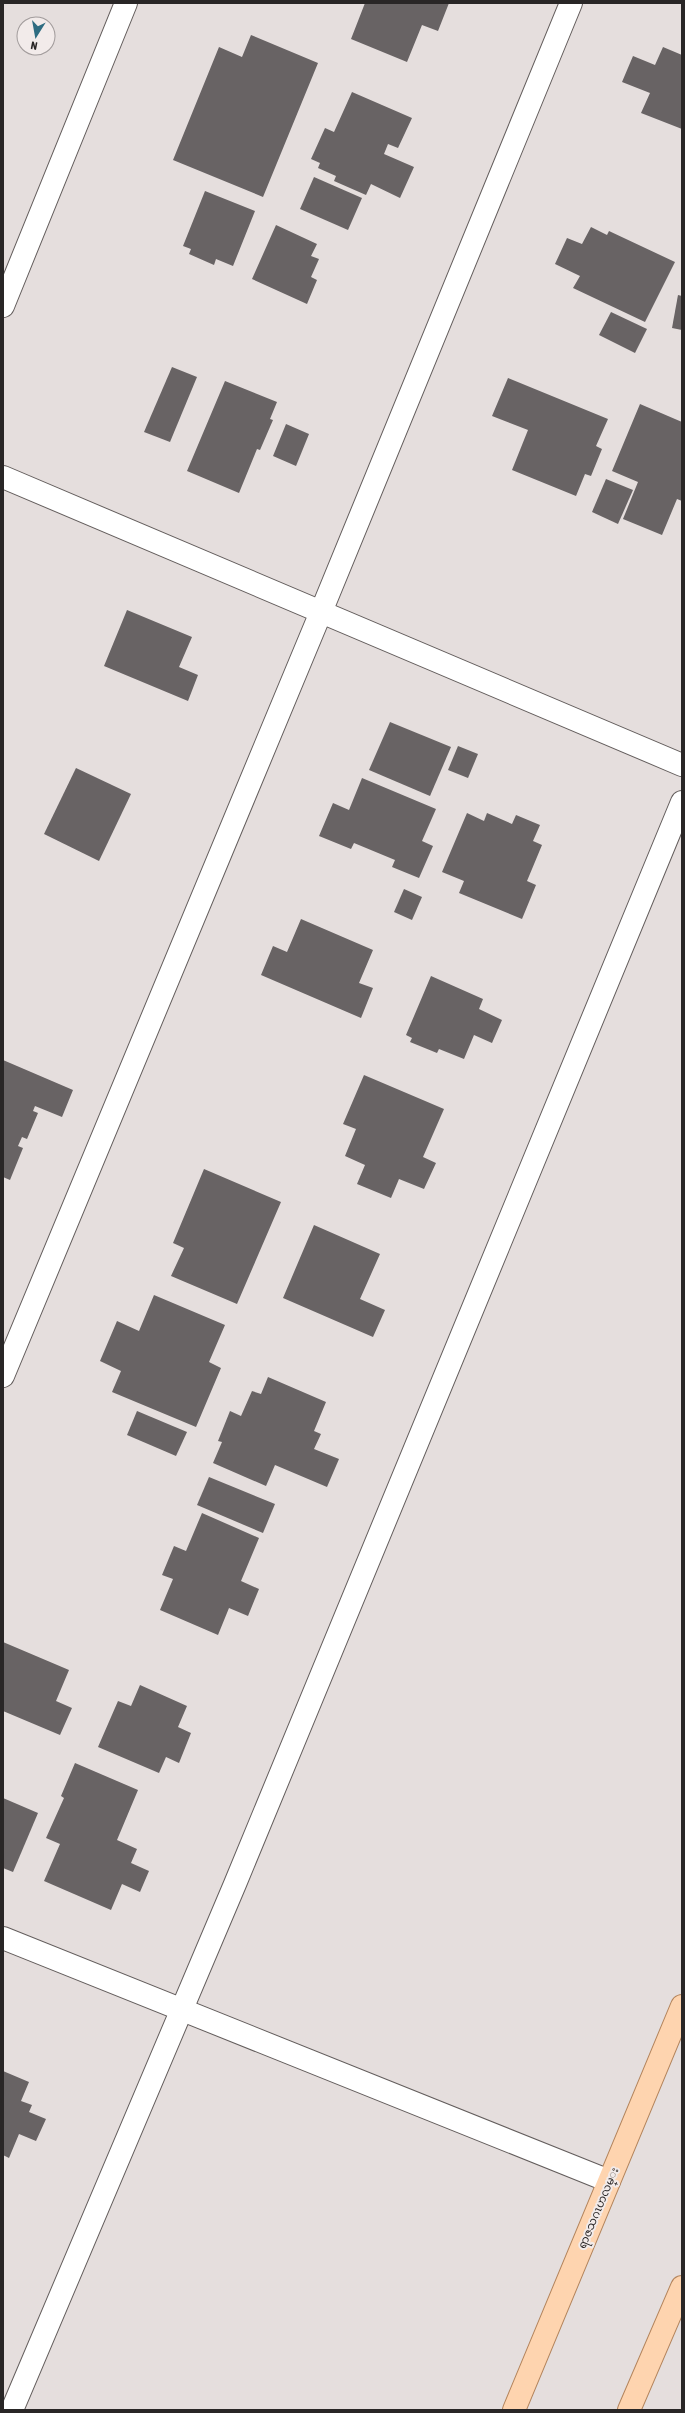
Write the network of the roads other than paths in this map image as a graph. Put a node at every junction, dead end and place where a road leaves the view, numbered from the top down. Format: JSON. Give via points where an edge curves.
{"nodes":[{"id":1,"x":126,"y":3,"type":"edge"},
{"id":2,"x":571,"y":3,"type":"edge"},
{"id":3,"x":3,"y":306,"type":"edge"},
{"id":4,"x":3,"y":477,"type":"edge"},
{"id":5,"x":321,"y":612,"type":"junction"},
{"id":6,"x":682,"y":766,"type":"edge"},
{"id":7,"x":682,"y":802,"type":"edge"},
{"id":8,"x":3,"y":1376,"type":"edge"},
{"id":9,"x":3,"y":1938,"type":"edge"},
{"id":10,"x":682,"y":2006,"type":"edge"},
{"id":11,"x":181,"y":2011,"type":"junction"},
{"id":12,"x":609,"y":2181,"type":"junction"},
{"id":13,"x":682,"y":2287,"type":"edge"},
{"id":14,"x":12,"y":2410,"type":"edge"},
{"id":15,"x":514,"y":2410,"type":"edge"},
{"id":16,"x":629,"y":2410,"type":"edge"}],
"edges":[{"from":1,"to":3,"type":"street"},
{"from":2,"to":5,"type":"street"},
{"from":4,"to":5,"type":"street"},
{"from":5,"to":6,"type":"street"},
{"from":5,"to":8,"type":"street"},
{"from":7,"to":11,"type":"street"},
{"from":9,"to":11,"type":"street"},
{"from":10,"to":12,"type":"main road","name":"ရာဇသဂၤဟလမ္း"},
{"from":11,"to":12,"type":"street"},
{"from":11,"to":14,"type":"street"},
{"from":12,"to":15,"type":"main road","name":"ရာဇသဂၤဟလမ္း"},
{"from":13,"to":16,"type":"main road"}]}
